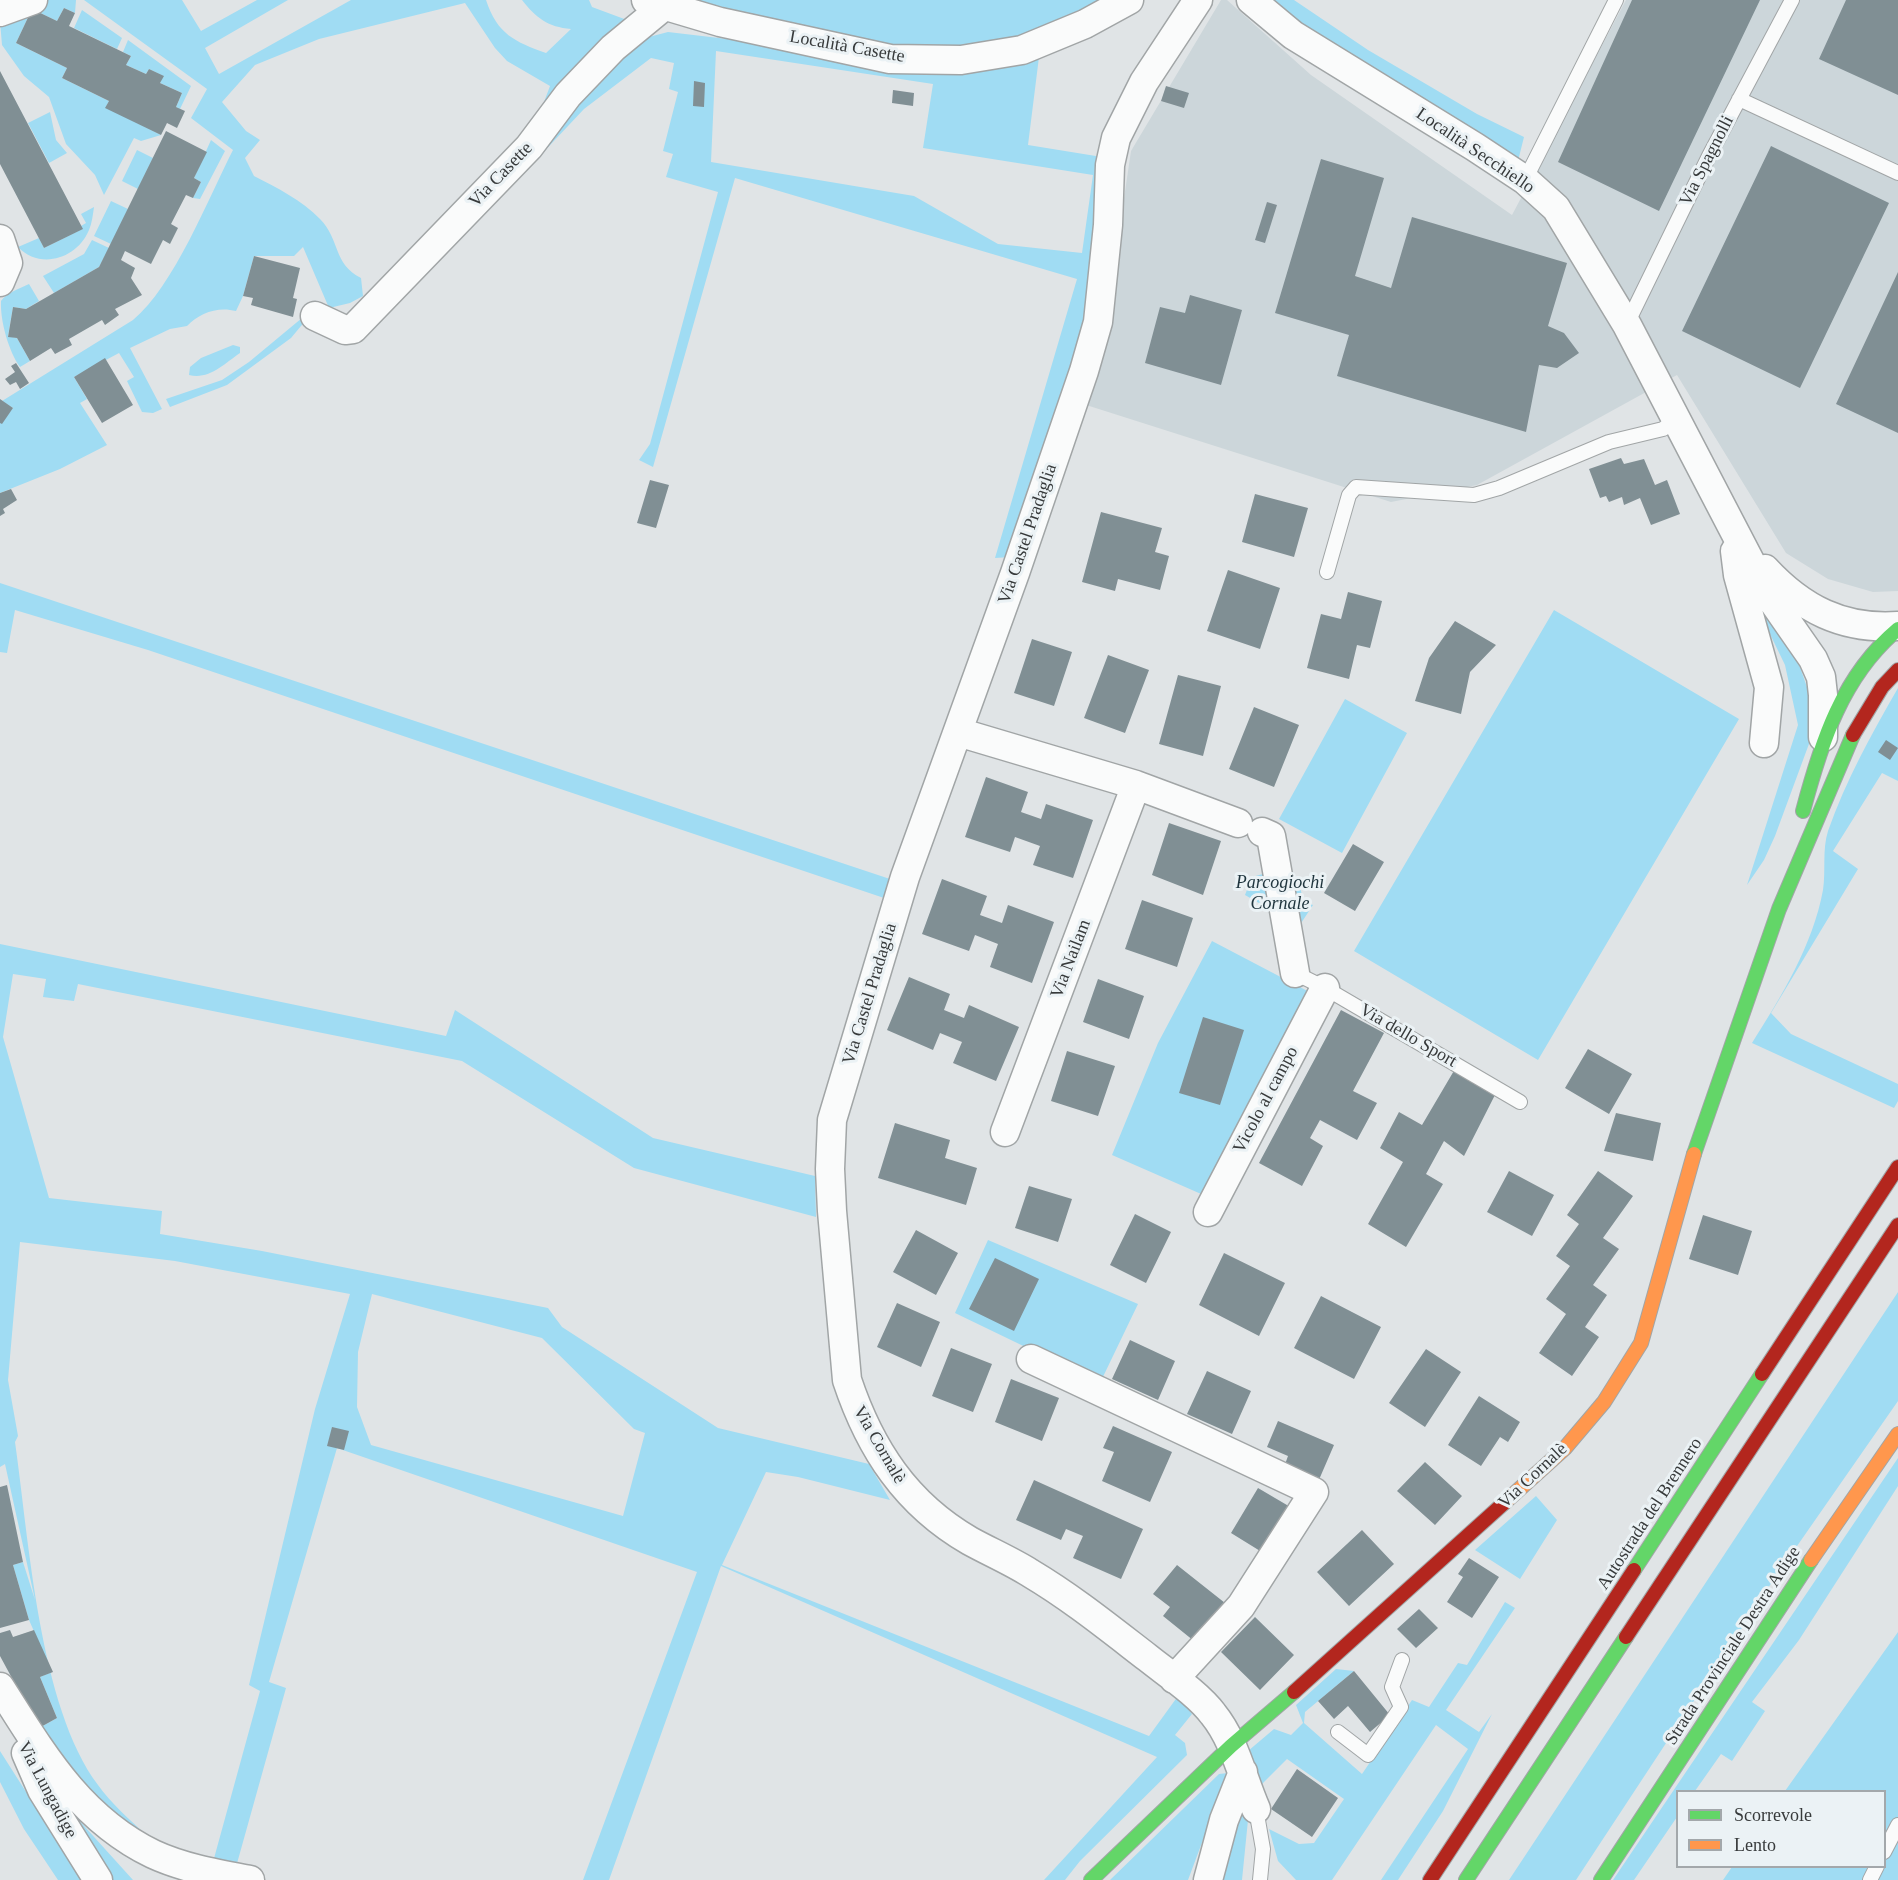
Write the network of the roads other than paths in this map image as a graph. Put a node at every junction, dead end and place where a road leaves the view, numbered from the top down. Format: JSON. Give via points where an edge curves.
{"nodes":[{"id":1,"x":33,"y":0,"type":"edge"},
{"id":2,"x":1129,"y":0,"type":"edge"},
{"id":3,"x":1198,"y":0,"type":"edge"},
{"id":4,"x":1251,"y":0,"type":"edge"},
{"id":5,"x":1616,"y":0,"type":"edge"},
{"id":6,"x":1792,"y":0,"type":"edge"},
{"id":7,"x":655,"y":3,"type":"edge"},
{"id":8,"x":0,"y":12,"type":"edge"},
{"id":9,"x":1739,"y":99,"type":"junction"},
{"id":10,"x":1898,"y":173,"type":"edge"},
{"id":11,"x":1525,"y":180,"type":"junction"},
{"id":12,"x":0,"y":239,"type":"edge"},
{"id":13,"x":0,"y":282,"type":"edge"},
{"id":14,"x":315,"y":316,"type":"dead end"},
{"id":15,"x":1627,"y":325,"type":"junction"},
{"id":16,"x":1678,"y":418,"type":"junction"},
{"id":17,"x":1732,"y":528,"type":"junction"},
{"id":18,"x":1327,"y":572,"type":"dead end"},
{"id":19,"x":1821,"y":612,"type":"junction"},
{"id":20,"x":1898,"y":628,"type":"edge"},
{"id":21,"x":1808,"y":651,"type":"junction"},
{"id":22,"x":1898,"y":662,"type":"edge"},
{"id":23,"x":1864,"y":667,"type":"junction"},
{"id":24,"x":1898,"y":670,"type":"edge"},
{"id":25,"x":1866,"y":710,"type":"junction"},
{"id":26,"x":958,"y":732,"type":"junction"},
{"id":27,"x":1822,"y":741,"type":"junction"},
{"id":28,"x":1764,"y":743,"type":"dead end"},
{"id":29,"x":1136,"y":785,"type":"junction"},
{"id":30,"x":1779,"y":909,"type":"junction"},
{"id":31,"x":1295,"y":973,"type":"joint"},
{"id":32,"x":1325,"y":988,"type":"junction"},
{"id":33,"x":846,"y":1074,"type":"joint"},
{"id":34,"x":1520,"y":1102,"type":"dead end"},
{"id":35,"x":1005,"y":1132,"type":"dead end"},
{"id":36,"x":1898,"y":1167,"type":"edge"},
{"id":37,"x":1208,"y":1212,"type":"dead end"},
{"id":38,"x":1898,"y":1225,"type":"edge"},
{"id":39,"x":1031,"y":1359,"type":"dead end"},
{"id":40,"x":1898,"y":1434,"type":"edge"},
{"id":41,"x":1402,"y":1660,"type":"dead end"},
{"id":42,"x":1174,"y":1679,"type":"junction"},
{"id":43,"x":0,"y":1687,"type":"edge"},
{"id":44,"x":0,"y":1697,"type":"edge"},
{"id":45,"x":1338,"y":1732,"type":"dead end"},
{"id":46,"x":1231,"y":1746,"type":"junction"},
{"id":47,"x":1243,"y":1772,"type":"junction"},
{"id":48,"x":1256,"y":1809,"type":"joint"},
{"id":49,"x":1898,"y":1825,"type":"edge"},
{"id":50,"x":1886,"y":1848,"type":"edge"},
{"id":51,"x":98,"y":1880,"type":"edge"},
{"id":52,"x":250,"y":1880,"type":"edge"},
{"id":53,"x":1091,"y":1880,"type":"edge"},
{"id":54,"x":1208,"y":1880,"type":"edge"},
{"id":55,"x":1260,"y":1880,"type":"edge"},
{"id":56,"x":1430,"y":1880,"type":"edge"},
{"id":57,"x":1466,"y":1880,"type":"edge"},
{"id":58,"x":1601,"y":1880,"type":"edge"}],
"edges":[{"from":1,"to":8,"type":"street"},
{"from":2,"to":7,"type":"street","name":"Località Casette","via":[[1022,50],[961,60],[890,59],[720,22]]},
{"from":3,"to":26,"type":"street","name":"Via Castel Pradaglia","via":[[1144,82],[1116,138],[1110,165],[1098,322],[1056,456]]},
{"from":4,"to":11,"type":"street","name":"Località Secchiello","via":[[1293,35]]},
{"from":5,"to":11,"type":"lane"},
{"from":6,"to":9,"type":"lane","name":"Via Spagnolli"},
{"from":7,"to":14,"type":"street","name":"Via Casette","via":[[568,95],[529,147],[353,329],[345,330]]},
{"from":9,"to":10,"type":"lane"},
{"from":9,"to":15,"type":"lane","name":"Via Spagnolli"},
{"from":11,"to":15,"type":"street","name":"Località Secchiello","via":[[1556,208]]},
{"from":12,"to":13,"type":"street","via":[[8,263]]},
{"from":15,"to":16,"type":"street","name":"Località Secchiello"},
{"from":16,"to":17,"type":"street","name":"Località Secchiello"},
{"from":16,"to":18,"type":"lane","via":[[1663,429],[1609,442],[1474,495],[1356,487],[1349,495]]},
{"from":17,"to":19,"type":"street","name":"Località Secchiello","via":[[1774,578]]},
{"from":17,"to":21,"type":"street","name":"Località Secchiello","via":[[1765,590]]},
{"from":17,"to":28,"type":"street","via":[[1738,575],[1769,687]]},
{"from":19,"to":20,"type":"street","name":"Località Secchiello","via":[[1861,626]]},
{"from":19,"to":23,"type":"street","name":"Località Secchiello","via":[[1859,653]]},
{"from":20,"to":23,"type":"main road"},
{"from":21,"to":23,"type":"street","via":[[1839,665]]},
{"from":21,"to":27,"type":"street","name":"Località Secchiello","via":[[1821,677]]},
{"from":22,"to":23,"type":"street","via":[[1880,668]]},
{"from":23,"to":25,"type":"street","name":"Località Secchiello","via":[[1868,688]]},
{"from":23,"to":27,"type":"main road","via":[[1842,698]]},
{"from":24,"to":25,"type":"main road"},
{"from":25,"to":30,"type":"main road"},
{"from":26,"to":29,"type":"street"},
{"from":26,"to":33,"type":"street","name":"Via Castel Pradaglia","via":[[905,878]]},
{"from":27,"to":30,"type":"main road"},
{"from":29,"to":31,"type":"street","via":[[1271,836]]},
{"from":29,"to":35,"type":"street","name":"Via Nailam"},
{"from":30,"to":46,"type":"main road","name":"Via Cornalè","via":[[1685,1180],[1641,1343],[1604,1402],[1565,1448],[1351,1643]]},
{"from":31,"to":32,"type":"lane","name":"Via dello Sport"},
{"from":32,"to":34,"type":"lane","name":"Via dello Sport"},
{"from":32,"to":37,"type":"street","name":"Vicolo al campo"},
{"from":33,"to":42,"type":"street","name":"Via Cornalè","via":[[832,1120],[830,1169],[847,1380],[857,1410],[894,1476],[932,1515],[1075,1600]]},
{"from":36,"to":56,"type":"main road","name":"Autostrada del Brennero"},
{"from":38,"to":57,"type":"main road"},
{"from":39,"to":42,"type":"street","via":[[1314,1492],[1241,1606]]},
{"from":40,"to":58,"type":"main road","name":"Strada Provinciale Destra Adige","via":[[1859,1487]]},
{"from":41,"to":45,"type":"lane","via":[[1392,1687],[1401,1707],[1368,1755]]},
{"from":42,"to":46,"type":"street","name":"Via Cornalè","via":[[1213,1713]]},
{"from":43,"to":52,"type":"street","via":[[57,1775],[108,1826],[168,1860]]},
{"from":44,"to":51,"type":"street","name":"Via Lungadige","via":[[42,1790]]},
{"from":46,"to":47,"type":"street"},
{"from":46,"to":53,"type":"main road"},
{"from":47,"to":48,"type":"street"},
{"from":47,"to":54,"type":"street","via":[[1224,1820]]},
{"from":48,"to":55,"type":"lane","via":[[1263,1849]]},
{"from":49,"to":50,"type":"lane"}]}
